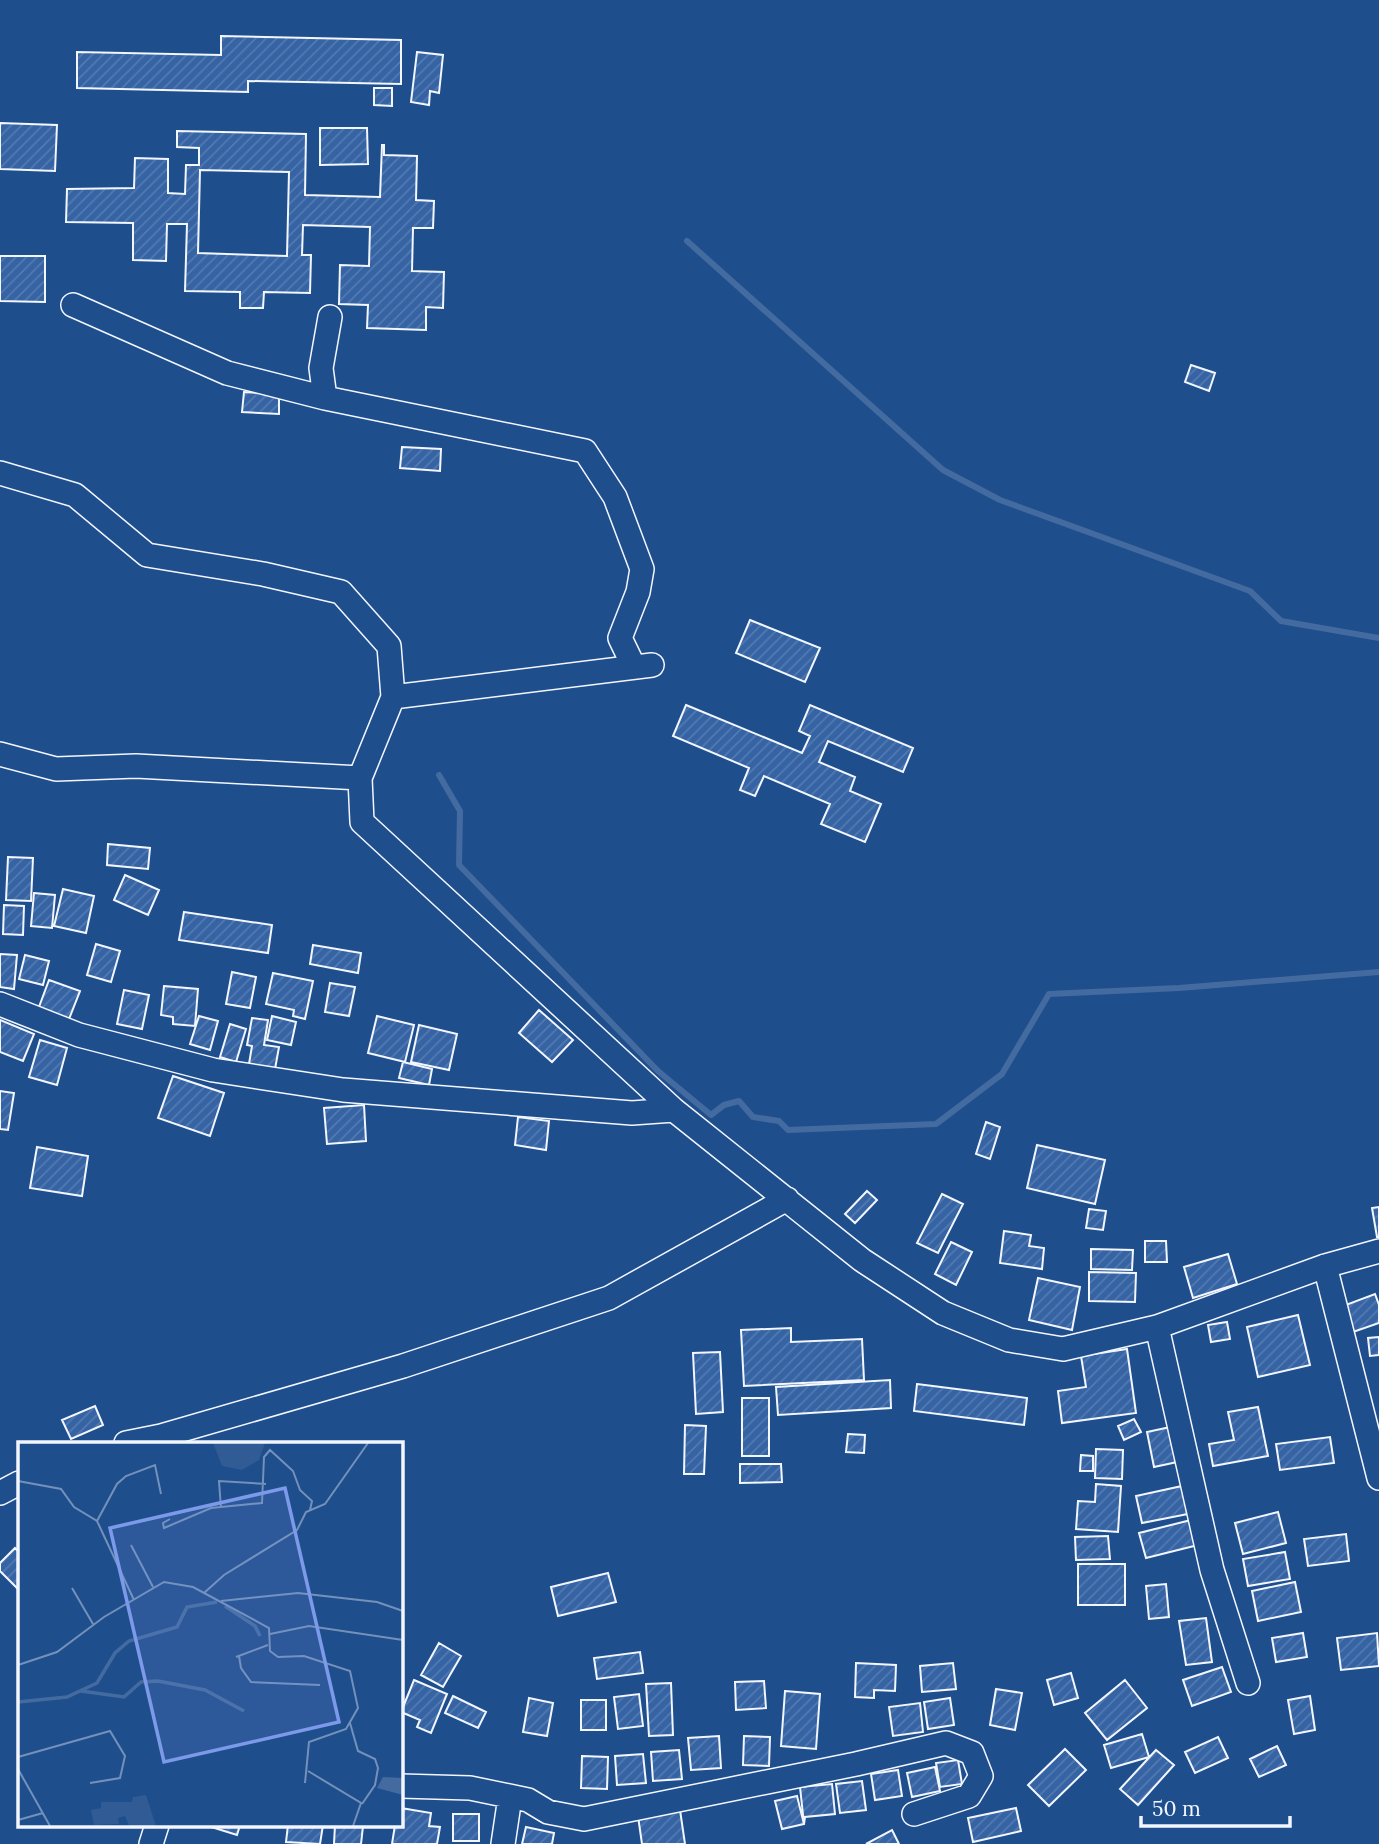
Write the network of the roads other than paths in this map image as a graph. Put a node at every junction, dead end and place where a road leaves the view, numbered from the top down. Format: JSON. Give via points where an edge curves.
{"nodes":[{"id":1,"x":73,"y":305,"type":"dead end"},
{"id":2,"x":330,"y":317,"type":"dead end"},
{"id":3,"x":325,"y":398,"type":"junction"},
{"id":4,"x":0,"y":472,"type":"edge"},
{"id":5,"x":393,"y":697,"type":"junction"},
{"id":6,"x":0,"y":754,"type":"edge"},
{"id":7,"x":360,"y":778,"type":"junction"},
{"id":8,"x":0,"y":1004,"type":"edge"},
{"id":9,"x":674,"y":1110,"type":"junction"},
{"id":10,"x":787,"y":1199,"type":"junction"},
{"id":11,"x":1379,"y":1251,"type":"edge"},
{"id":12,"x":1325,"y":1266,"type":"junction"},
{"id":13,"x":1157,"y":1327,"type":"junction"},
{"id":14,"x":130,"y":1442,"type":"edge"},
{"id":15,"x":1379,"y":1478,"type":"edge"},
{"id":16,"x":18,"y":1483,"type":"edge"},
{"id":17,"x":0,"y":1493,"type":"edge"},
{"id":18,"x":1248,"y":1683,"type":"dead end"},
{"id":19,"x":402,"y":1786,"type":"edge"},
{"id":20,"x":510,"y":1797,"type":"junction"},
{"id":21,"x":914,"y":1814,"type":"dead end"},
{"id":22,"x":157,"y":1826,"type":"edge"},
{"id":23,"x":151,"y":1844,"type":"edge"},
{"id":24,"x":503,"y":1844,"type":"edge"}],
"edges":[{"from":1,"to":3,"type":"street","via":[[227,373]]},
{"from":2,"to":3,"type":"street","via":[[321,368]]},
{"from":3,"to":5,"type":"street","via":[[585,451],[615,497],[642,569],[620,638],[643,666]]},
{"from":4,"to":5,"type":"street","via":[[75,495],[147,555],[341,592],[388,646]]},
{"from":5,"to":7,"type":"street"},
{"from":6,"to":7,"type":"street","via":[[56,769],[136,766]]},
{"from":7,"to":9,"type":"street","via":[[362,822]]},
{"from":8,"to":9,"type":"street","via":[[79,1035],[200,1066],[317,1086],[632,1113]]},
{"from":9,"to":10,"type":"street"},
{"from":10,"to":13,"type":"street","via":[[862,1260],[943,1313],[1009,1340],[1063,1349]]},
{"from":10,"to":14,"type":"street","via":[[609,1298],[403,1366]]},
{"from":11,"to":12,"type":"street"},
{"from":12,"to":13,"type":"street"},
{"from":12,"to":15,"type":"street"},
{"from":13,"to":18,"type":"street","via":[[1212,1570]]},
{"from":16,"to":17,"type":"street"},
{"from":19,"to":20,"type":"street","via":[[470,1788]]},
{"from":20,"to":21,"type":"street","via":[[528,1800],[548,1812],[584,1819],[946,1743],[972,1753],[981,1776],[969,1796]]},
{"from":20,"to":24,"type":"street"},
{"from":22,"to":23,"type":"street"}]}
